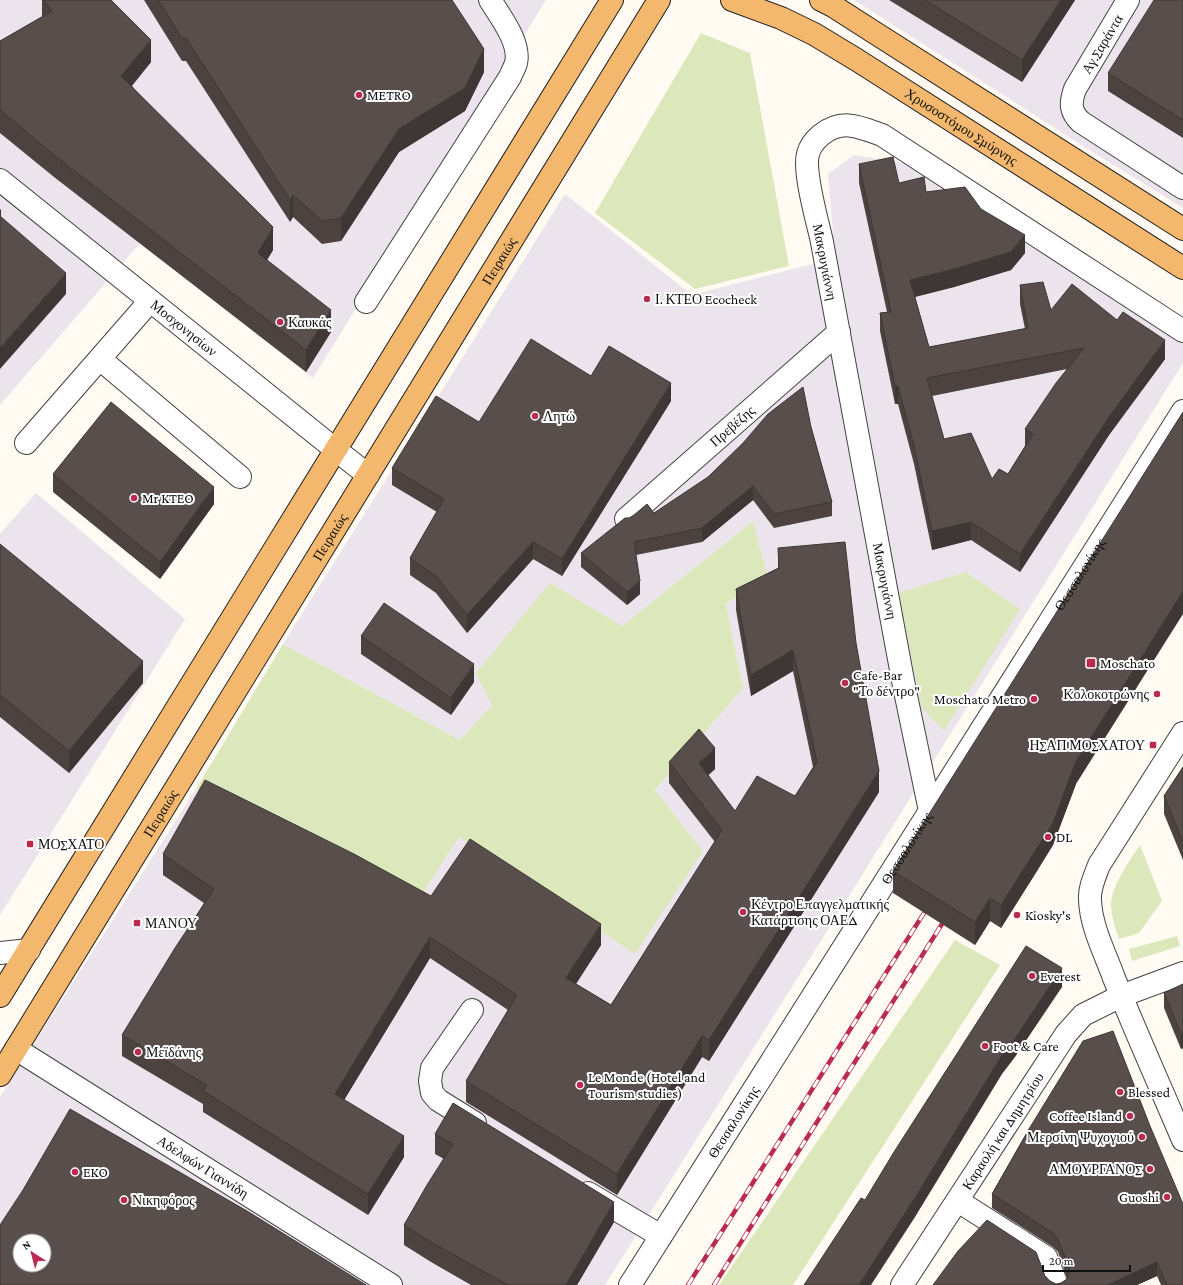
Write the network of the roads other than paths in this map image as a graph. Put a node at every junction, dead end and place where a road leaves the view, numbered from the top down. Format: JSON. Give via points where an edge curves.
{"nodes":[{"id":1,"x":490,"y":0,"type":"edge"},
{"id":2,"x":612,"y":0,"type":"edge"},
{"id":3,"x":659,"y":0,"type":"edge"},
{"id":4,"x":732,"y":0,"type":"edge"},
{"id":5,"x":821,"y":0,"type":"edge"},
{"id":6,"x":1128,"y":0,"type":"edge"},
{"id":7,"x":0,"y":180,"type":"edge"},
{"id":8,"x":1183,"y":188,"type":"edge"},
{"id":9,"x":1183,"y":229,"type":"edge"},
{"id":10,"x":1183,"y":268,"type":"edge"},
{"id":11,"x":150,"y":301,"type":"junction"},
{"id":12,"x":366,"y":302,"type":"dead end"},
{"id":13,"x":1183,"y":331,"type":"edge"},
{"id":14,"x":839,"y":332,"type":"junction"},
{"id":15,"x":100,"y":359,"type":"junction"},
{"id":16,"x":1183,"y":411,"type":"edge"},
{"id":17,"x":26,"y":443,"type":"dead end"},
{"id":18,"x":336,"y":450,"type":"junction"},
{"id":19,"x":368,"y":475,"type":"junction"},
{"id":20,"x":240,"y":477,"type":"dead end"},
{"id":21,"x":626,"y":519,"type":"edge"},
{"id":22,"x":1183,"y":733,"type":"edge"},
{"id":23,"x":930,"y":811,"type":"junction"},
{"id":24,"x":28,"y":950,"type":"junction"},
{"id":25,"x":0,"y":952,"type":"edge"},
{"id":26,"x":1183,"y":973,"type":"edge"},
{"id":27,"x":0,"y":996,"type":"edge"},
{"id":28,"x":1121,"y":996,"type":"junction"},
{"id":29,"x":472,"y":1010,"type":"dead end"},
{"id":30,"x":16,"y":1049,"type":"junction"},
{"id":31,"x":0,"y":1075,"type":"edge"},
{"id":32,"x":492,"y":1133,"type":"edge"},
{"id":33,"x":1183,"y":1140,"type":"edge"},
{"id":34,"x":572,"y":1183,"type":"edge"},
{"id":35,"x":958,"y":1200,"type":"junction"},
{"id":36,"x":661,"y":1236,"type":"junction"},
{"id":37,"x":391,"y":1285,"type":"edge"},
{"id":38,"x":630,"y":1285,"type":"edge"},
{"id":39,"x":902,"y":1285,"type":"edge"},
{"id":40,"x":1057,"y":1285,"type":"edge"}],
"edges":[{"from":1,"to":12,"type":"street","via":[[509,29],[516,46],[517,62],[510,77]]},
{"from":2,"to":18,"type":"main road"},
{"from":3,"to":19,"type":"main road","name":"Πειραιώς"},
{"from":4,"to":10,"type":"main road","name":"Χρυσοστόμου Σμύρνης","via":[[781,18],[814,34]]},
{"from":5,"to":9,"type":"main road"},
{"from":6,"to":8,"type":"street","name":"Αγ.Σαράντα","via":[[1075,89],[1071,100],[1072,110],[1081,122]]},
{"from":7,"to":11,"type":"street","name":"Μοσχονησίων"},
{"from":11,"to":15,"type":"street"},
{"from":11,"to":18,"type":"street","name":"Μοσχονησίων"},
{"from":13,"to":14,"type":"street","name":"Μακρυγιάννη","via":[[882,135],[854,125],[844,125],[826,131],[818,138],[807,155],[806,166]]},
{"from":14,"to":21,"type":"street","name":"Πρεβέζης"},
{"from":14,"to":23,"type":"street","name":"Μακρυγιάννη","via":[[904,686]]},
{"from":15,"to":17,"type":"street"},
{"from":15,"to":20,"type":"street"},
{"from":16,"to":23,"type":"street","name":"Θεσσαλονίκης"},
{"from":18,"to":19,"type":"street","name":"Μοσχονησίων"},
{"from":18,"to":24,"type":"main road"},
{"from":19,"to":30,"type":"main road","name":"Πειραιώς"},
{"from":22,"to":28,"type":"street","via":[[1099,865],[1090,892],[1096,928]]},
{"from":23,"to":36,"type":"street","name":"Θεσσαλονίκης"},
{"from":24,"to":25,"type":"street"},
{"from":24,"to":27,"type":"main road"},
{"from":26,"to":28,"type":"street","name":"Καραολή και Δημητρίου"},
{"from":28,"to":33,"type":"street"},
{"from":28,"to":35,"type":"street","name":"Καραολή και Δημητρίου","via":[[1083,1015],[1066,1034]]},
{"from":29,"to":32,"type":"street","via":[[432,1068],[430,1081],[432,1093],[438,1100]]},
{"from":30,"to":31,"type":"main road","name":"Πειραιώς"},
{"from":30,"to":37,"type":"street","name":"Αδελφών Γιαννίδη"},
{"from":34,"to":36,"type":"street"},
{"from":35,"to":39,"type":"street","name":"Καραολή και Δημητρίου"},
{"from":35,"to":40,"type":"street","via":[[1046,1257]]},
{"from":36,"to":38,"type":"street","name":"Θεσσαλονίκης"}]}
